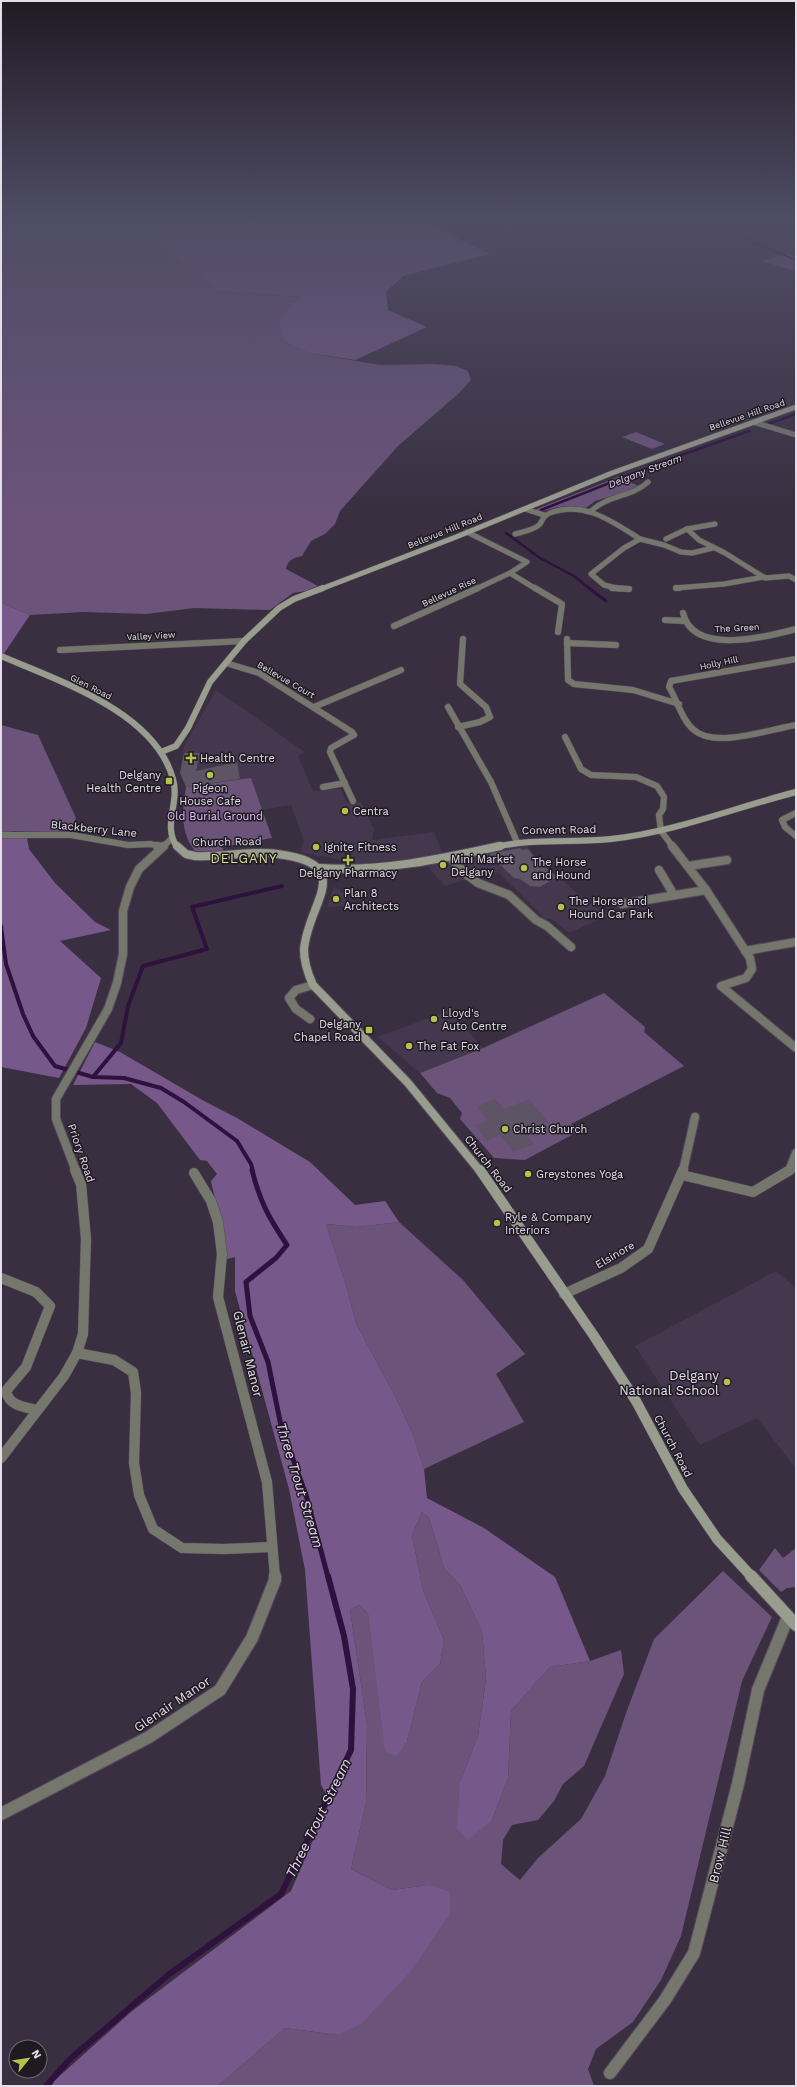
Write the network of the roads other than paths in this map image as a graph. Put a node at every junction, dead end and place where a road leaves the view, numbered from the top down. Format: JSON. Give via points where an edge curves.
{"nodes":[{"id":1,"x":796,"y":408,"type":"edge"},
{"id":2,"x":753,"y":422,"type":"junction"},
{"id":3,"x":796,"y":435,"type":"edge"},
{"id":4,"x":648,"y":482,"type":"dead end"},
{"id":5,"x":525,"y":509,"type":"junction"},
{"id":6,"x":591,"y":511,"type":"junction"},
{"id":7,"x":544,"y":515,"type":"junction"},
{"id":8,"x":715,"y":524,"type":"dead end"},
{"id":9,"x":687,"y":529,"type":"junction"},
{"id":10,"x":467,"y":532,"type":"junction"},
{"id":11,"x":515,"y":534,"type":"dead end"},
{"id":12,"x":640,"y":539,"type":"junction"},
{"id":13,"x":666,"y":539,"type":"dead end"},
{"id":14,"x":713,"y":548,"type":"junction"},
{"id":15,"x":510,"y":573,"type":"junction"},
{"id":16,"x":796,"y":574,"type":"edge"},
{"id":17,"x":789,"y":576,"type":"junction"},
{"id":18,"x":764,"y":577,"type":"junction"},
{"id":19,"x":796,"y":580,"type":"edge"},
{"id":20,"x":676,"y":588,"type":"dead end"},
{"id":21,"x":630,"y":589,"type":"dead end"},
{"id":22,"x":683,"y":613,"type":"dead end"},
{"id":23,"x":665,"y":620,"type":"dead end"},
{"id":24,"x":685,"y":621,"type":"junction"},
{"id":25,"x":394,"y":626,"type":"dead end"},
{"id":26,"x":796,"y":629,"type":"edge"},
{"id":27,"x":558,"y":632,"type":"dead end"},
{"id":28,"x":463,"y":639,"type":"dead end"},
{"id":29,"x":244,"y":641,"type":"junction"},
{"id":30,"x":616,"y":645,"type":"dead end"},
{"id":31,"x":60,"y":650,"type":"dead end"},
{"id":32,"x":1,"y":656,"type":"edge"},
{"id":33,"x":796,"y":659,"type":"edge"},
{"id":34,"x":226,"y":663,"type":"junction"},
{"id":35,"x":401,"y":670,"type":"dead end"},
{"id":36,"x":679,"y":704,"type":"junction"},
{"id":37,"x":314,"y":707,"type":"junction"},
{"id":38,"x":448,"y":707,"type":"dead end"},
{"id":39,"x":796,"y":725,"type":"edge"},
{"id":40,"x":458,"y":727,"type":"junction"},
{"id":41,"x":565,"y":737,"type":"dead end"},
{"id":42,"x":161,"y":752,"type":"junction"},
{"id":43,"x":345,"y":783,"type":"junction"},
{"id":44,"x":323,"y":786,"type":"dead end"},
{"id":45,"x":796,"y":792,"type":"edge"},
{"id":46,"x":353,"y":801,"type":"dead end"},
{"id":47,"x":796,"y":813,"type":"edge"},
{"id":48,"x":661,"y":831,"type":"junction"},
{"id":49,"x":1,"y":835,"type":"edge"},
{"id":50,"x":796,"y":836,"type":"edge"},
{"id":51,"x":171,"y":839,"type":"junction"},
{"id":52,"x":517,"y":842,"type":"junction"},
{"id":53,"x":161,"y":847,"type":"junction"},
{"id":54,"x":450,"y":857,"type":"junction"},
{"id":55,"x":727,"y":860,"type":"dead end"},
{"id":56,"x":688,"y":866,"type":"junction"},
{"id":57,"x":319,"y":868,"type":"junction"},
{"id":58,"x":659,"y":870,"type":"dead end"},
{"id":59,"x":706,"y":890,"type":"junction"},
{"id":60,"x":674,"y":896,"type":"junction"},
{"id":61,"x":622,"y":904,"type":"dead end"},
{"id":62,"x":796,"y":942,"type":"edge"},
{"id":63,"x":572,"y":947,"type":"dead end"},
{"id":64,"x":745,"y":951,"type":"junction"},
{"id":65,"x":313,"y":985,"type":"junction"},
{"id":66,"x":310,"y":1019,"type":"dead end"},
{"id":67,"x":796,"y":1048,"type":"edge"},
{"id":68,"x":695,"y":1117,"type":"dead end"},
{"id":69,"x":796,"y":1152,"type":"edge"},
{"id":70,"x":194,"y":1172,"type":"dead end"},
{"id":71,"x":682,"y":1175,"type":"junction"},
{"id":72,"x":1,"y":1278,"type":"edge"},
{"id":73,"x":564,"y":1294,"type":"junction"},
{"id":74,"x":78,"y":1352,"type":"junction"},
{"id":75,"x":37,"y":1410,"type":"junction"},
{"id":76,"x":1,"y":1458,"type":"edge"},
{"id":77,"x":271,"y":1547,"type":"junction"},
{"id":78,"x":792,"y":1621,"type":"edge"},
{"id":79,"x":1,"y":1814,"type":"edge"},
{"id":80,"x":610,"y":2073,"type":"dead end"}],
"edges":[{"from":1,"to":2,"type":"street","name":"Bellevue Hill Road"},
{"from":2,"to":3,"type":"street"},
{"from":2,"to":5,"type":"street","name":"Bellevue Hill Road","via":[[612,473]]},
{"from":4,"to":6,"type":"street","via":[[643,489],[604,500]]},
{"from":5,"to":7,"type":"street"},
{"from":5,"to":10,"type":"street","name":"Bellevue Hill Road"},
{"from":6,"to":7,"type":"street","via":[[566,509]]},
{"from":6,"to":12,"type":"street","via":[[612,520]]},
{"from":7,"to":11,"type":"street","via":[[540,524]]},
{"from":8,"to":9,"type":"street"},
{"from":9,"to":13,"type":"street"},
{"from":9,"to":14,"type":"street"},
{"from":10,"to":15,"type":"street","name":"Bellevue Rise","via":[[527,562]]},
{"from":10,"to":29,"type":"street","name":"Bellevue Hill Road","via":[[294,599],[279,608]]},
{"from":12,"to":14,"type":"street","via":[[680,552],[692,553]]},
{"from":12,"to":21,"type":"street","via":[[591,574],[605,586]]},
{"from":14,"to":18,"type":"street"},
{"from":15,"to":25,"type":"street","name":"Bellevue Rise"},
{"from":15,"to":27,"type":"street","via":[[562,604]]},
{"from":16,"to":17,"type":"street"},
{"from":17,"to":18,"type":"street"},
{"from":17,"to":19,"type":"street"},
{"from":18,"to":20,"type":"street"},
{"from":22,"to":24,"type":"street"},
{"from":23,"to":24,"type":"street"},
{"from":24,"to":26,"type":"street","name":"The Green","via":[[695,633],[719,640],[777,634]]},
{"from":28,"to":40,"type":"street","via":[[460,684],[486,707],[490,718]]},
{"from":29,"to":31,"type":"street","name":"Valley View"},
{"from":29,"to":34,"type":"street","name":"Bellevue Hill Road"},
{"from":30,"to":36,"type":"street","via":[[567,641],[568,680],[574,684],[632,690]]},
{"from":32,"to":42,"type":"street","name":"Glen Road","via":[[102,702],[145,732]]},
{"from":33,"to":36,"type":"street","name":"Holly Hill","via":[[672,681],[669,687]]},
{"from":34,"to":37,"type":"street","name":"Bellevue Court","via":[[259,673]]},
{"from":34,"to":42,"type":"street","name":"Bellevue Hill Road","via":[[210,682],[188,728],[176,746]]},
{"from":35,"to":37,"type":"street","name":"Bellevue Court"},
{"from":36,"to":39,"type":"street","name":"Holly Hill","via":[[693,730],[703,737],[754,734]]},
{"from":37,"to":43,"type":"street","name":"Bellevue Court","via":[[354,735],[330,748]]},
{"from":38,"to":40,"type":"street"},
{"from":40,"to":52,"type":"street","via":[[491,782]]},
{"from":41,"to":48,"type":"street","via":[[581,769],[591,775],[636,777],[657,786],[664,796],[665,803],[659,815]]},
{"from":42,"to":51,"type":"street","name":"Glen Road","via":[[167,760],[175,787],[170,822]]},
{"from":43,"to":44,"type":"street"},
{"from":43,"to":46,"type":"street"},
{"from":45,"to":48,"type":"street","name":"Convent Road"},
{"from":47,"to":50,"type":"street","via":[[782,820],[785,828]]},
{"from":48,"to":52,"type":"street","name":"Convent Road","via":[[586,841]]},
{"from":48,"to":56,"type":"street"},
{"from":49,"to":53,"type":"street","name":"Blackberry Lane","via":[[71,835],[128,845],[151,844]]},
{"from":51,"to":53,"type":"street","name":"Priory Road"},
{"from":51,"to":57,"type":"street","name":"Church Road","via":[[179,849],[193,856],[257,852],[303,860]]},
{"from":52,"to":54,"type":"street","name":"Convent Road"},
{"from":53,"to":74,"type":"street","name":"Priory Road","via":[[139,869],[130,887],[123,911],[123,954],[108,1009],[56,1099],[56,1119],[81,1184],[86,1239],[84,1334]]},
{"from":54,"to":57,"type":"street","name":"Convent Road","via":[[375,867]]},
{"from":54,"to":63,"type":"street","via":[[478,883],[509,895],[536,920]]},
{"from":55,"to":56,"type":"street"},
{"from":56,"to":59,"type":"street"},
{"from":57,"to":65,"type":"street","name":"Church Road","via":[[324,876],[323,887],[303,954],[306,972]]},
{"from":58,"to":60,"type":"street"},
{"from":59,"to":60,"type":"street"},
{"from":59,"to":64,"type":"street"},
{"from":60,"to":61,"type":"street"},
{"from":62,"to":64,"type":"street"},
{"from":64,"to":67,"type":"street","via":[[750,958],[752,969],[746,978],[721,986]]},
{"from":65,"to":66,"type":"street","via":[[296,990],[289,998],[296,1009]]},
{"from":65,"to":73,"type":"street","name":"Church Road","via":[[408,1083],[478,1168]]},
{"from":68,"to":71,"type":"street","name":"Elsinore"},
{"from":69,"to":71,"type":"street","via":[[790,1170],[753,1192]]},
{"from":70,"to":77,"type":"street","name":"Glenair Manor","via":[[215,1210],[223,1258],[218,1297],[267,1482]]},
{"from":71,"to":73,"type":"street","name":"Elsinore","via":[[648,1249],[621,1268]]},
{"from":72,"to":75,"type":"street","via":[[36,1292],[50,1306],[26,1367],[6,1391],[6,1398],[11,1403]]},
{"from":73,"to":78,"type":"street","name":"Church Road","via":[[636,1402],[683,1489],[717,1539]]},
{"from":74,"to":75,"type":"street","name":"Priory Road","via":[[64,1376]]},
{"from":74,"to":77,"type":"street","via":[[114,1360],[132,1372],[136,1393],[134,1463],[139,1496],[153,1529],[182,1548]]},
{"from":75,"to":76,"type":"street","name":"Priory Road"},
{"from":77,"to":79,"type":"street","name":"Glenair Manor","via":[[274,1580],[252,1638],[220,1690],[149,1737]]},
{"from":78,"to":80,"type":"street","name":"Brow Hill","via":[[758,1690],[738,1784],[694,1953],[661,2009]]}]}
